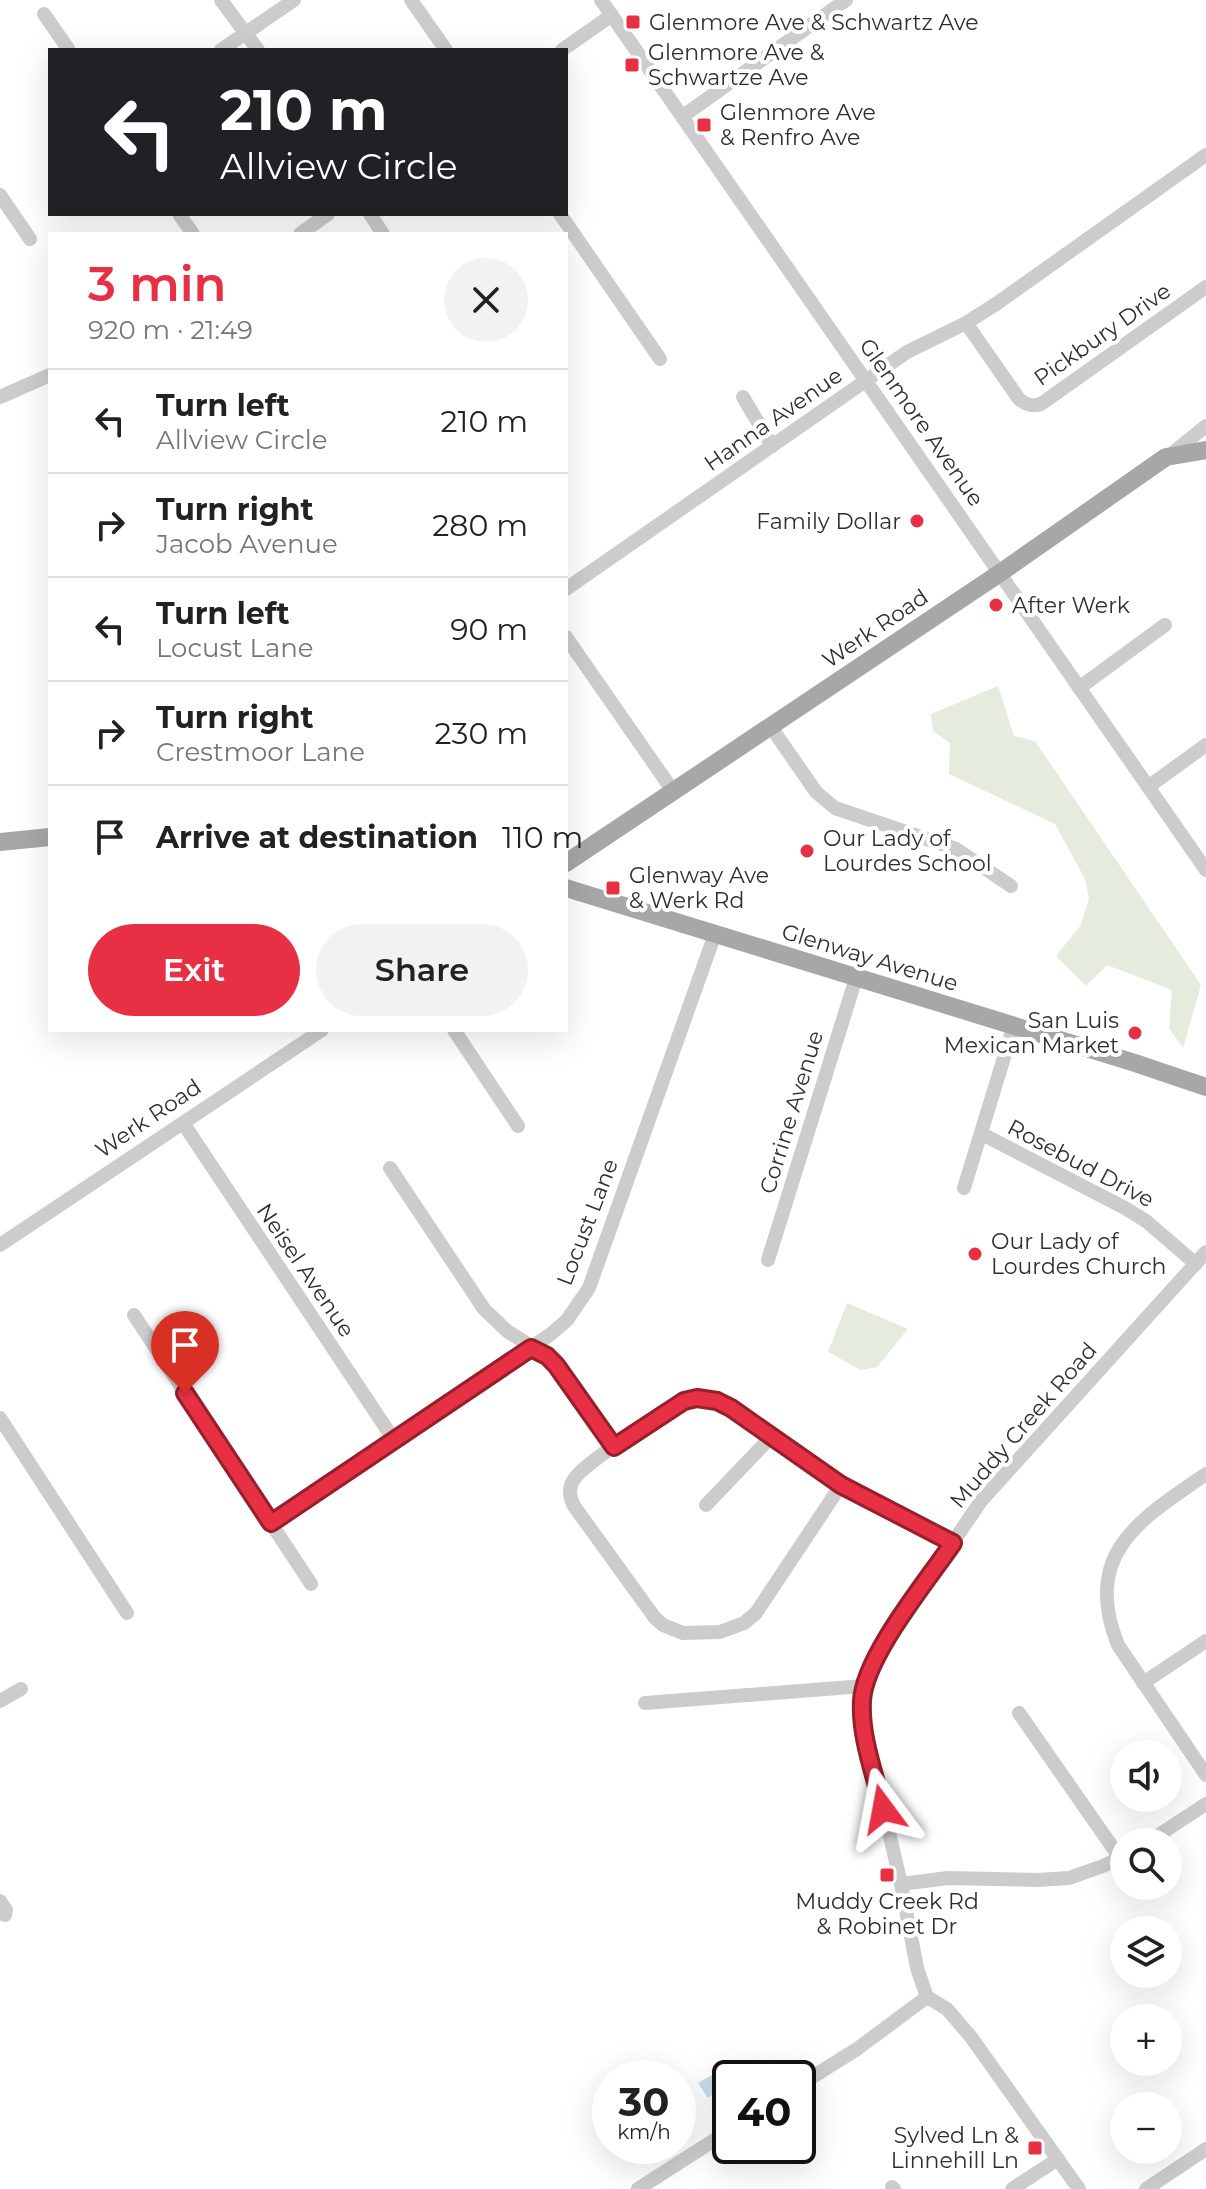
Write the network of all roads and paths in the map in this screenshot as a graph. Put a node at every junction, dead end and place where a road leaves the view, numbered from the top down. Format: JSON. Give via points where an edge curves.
{"nodes":[{"id":1,"x":221,"y":0,"type":"edge"},
{"id":2,"x":294,"y":0,"type":"edge"},
{"id":3,"x":411,"y":0,"type":"edge"},
{"id":4,"x":601,"y":0,"type":"edge"},
{"id":5,"x":846,"y":0,"type":"edge"},
{"id":6,"x":44,"y":14,"type":"dead end"},
{"id":7,"x":612,"y":15,"type":"junction"},
{"id":8,"x":245,"y":34,"type":"junction"},
{"id":9,"x":68,"y":48,"type":"edge"},
{"id":10,"x":224,"y":48,"type":"edge"},
{"id":11,"x":256,"y":48,"type":"edge"},
{"id":12,"x":445,"y":48,"type":"edge"},
{"id":13,"x":565,"y":48,"type":"edge"},
{"id":14,"x":683,"y":116,"type":"junction"},
{"id":15,"x":1206,"y":155,"type":"edge"},
{"id":16,"x":0,"y":195,"type":"edge"},
{"id":17,"x":325,"y":216,"type":"edge"},
{"id":18,"x":561,"y":216,"type":"edge"},
{"id":19,"x":303,"y":232,"type":"edge"},
{"id":20,"x":30,"y":239,"type":"dead end"},
{"id":21,"x":1206,"y":287,"type":"edge"},
{"id":22,"x":966,"y":323,"type":"junction"},
{"id":23,"x":660,"y":359,"type":"dead end"},
{"id":24,"x":48,"y":376,"type":"edge"},
{"id":25,"x":866,"y":380,"type":"junction"},
{"id":26,"x":0,"y":397,"type":"edge"},
{"id":27,"x":743,"y":397,"type":"dead end"},
{"id":28,"x":1206,"y":426,"type":"edge"},
{"id":29,"x":772,"y":446,"type":"junction"},
{"id":30,"x":1206,"y":450,"type":"edge"},
{"id":31,"x":1166,"y":457,"type":"junction"},
{"id":32,"x":1000,"y":573,"type":"junction"},
{"id":33,"x":568,"y":588,"type":"edge"},
{"id":34,"x":1165,"y":625,"type":"dead end"},
{"id":35,"x":568,"y":640,"type":"edge"},
{"id":36,"x":1079,"y":688,"type":"junction"},
{"id":37,"x":771,"y":727,"type":"junction"},
{"id":38,"x":1206,"y":745,"type":"edge"},
{"id":39,"x":1148,"y":787,"type":"junction"},
{"id":40,"x":673,"y":791,"type":"junction"},
{"id":41,"x":48,"y":837,"type":"edge"},
{"id":42,"x":0,"y":842,"type":"edge"},
{"id":43,"x":583,"y":851,"type":"junction"},
{"id":44,"x":568,"y":862,"type":"edge"},
{"id":45,"x":1206,"y":870,"type":"edge"},
{"id":46,"x":1011,"y":886,"type":"dead end"},
{"id":47,"x":568,"y":889,"type":"edge"},
{"id":48,"x":587,"y":895,"type":"junction"},
{"id":49,"x":715,"y":934,"type":"junction"},
{"id":50,"x":856,"y":978,"type":"junction"},
{"id":51,"x":1014,"y":1025,"type":"junction"},
{"id":52,"x":319,"y":1032,"type":"edge"},
{"id":53,"x":455,"y":1032,"type":"edge"},
{"id":54,"x":1206,"y":1087,"type":"edge"},
{"id":55,"x":183,"y":1123,"type":"junction"},
{"id":56,"x":518,"y":1126,"type":"dead end"},
{"id":57,"x":982,"y":1134,"type":"junction"},
{"id":58,"x":390,"y":1168,"type":"dead end"},
{"id":59,"x":964,"y":1188,"type":"dead end"},
{"id":60,"x":0,"y":1245,"type":"edge"},
{"id":61,"x":1201,"y":1258,"type":"edge"},
{"id":62,"x":768,"y":1260,"type":"dead end"},
{"id":63,"x":134,"y":1315,"type":"dead end"},
{"id":64,"x":531,"y":1348,"type":"junction"},
{"id":65,"x":0,"y":1418,"type":"edge"},
{"id":66,"x":772,"y":1436,"type":"junction"},
{"id":67,"x":394,"y":1440,"type":"junction"},
{"id":68,"x":614,"y":1447,"type":"junction"},
{"id":69,"x":1206,"y":1474,"type":"edge"},
{"id":70,"x":841,"y":1485,"type":"junction"},
{"id":71,"x":706,"y":1505,"type":"dead end"},
{"id":72,"x":271,"y":1523,"type":"junction"},
{"id":73,"x":953,"y":1543,"type":"junction"},
{"id":74,"x":311,"y":1584,"type":"dead end"},
{"id":75,"x":127,"y":1613,"type":"dead end"},
{"id":76,"x":1206,"y":1641,"type":"edge"},
{"id":77,"x":1143,"y":1683,"type":"junction"},
{"id":78,"x":864,"y":1686,"type":"junction"},
{"id":79,"x":21,"y":1689,"type":"dead end"},
{"id":80,"x":0,"y":1701,"type":"edge"},
{"id":81,"x":645,"y":1703,"type":"dead end"},
{"id":82,"x":1019,"y":1713,"type":"dead end"},
{"id":83,"x":1206,"y":1775,"type":"edge"},
{"id":84,"x":1206,"y":1804,"type":"edge"},
{"id":85,"x":1169,"y":1828,"type":"edge"},
{"id":86,"x":1110,"y":1840,"type":"edge"},
{"id":87,"x":1110,"y":1862,"type":"edge"},
{"id":88,"x":901,"y":1884,"type":"junction"},
{"id":89,"x":927,"y":1997,"type":"junction"},
{"id":90,"x":816,"y":2075,"type":"edge"},
{"id":91,"x":712,"y":2142,"type":"edge"},
{"id":92,"x":1206,"y":2149,"type":"edge"},
{"id":93,"x":1058,"y":2159,"type":"junction"},
{"id":94,"x":638,"y":2189,"type":"edge"},
{"id":95,"x":1012,"y":2189,"type":"edge"},
{"id":96,"x":1079,"y":2189,"type":"edge"},
{"id":97,"x":1146,"y":2189,"type":"edge"}],
"edges":[{"from":1,"to":8,"type":"street"},
{"from":2,"to":8,"type":"street"},
{"from":3,"to":12,"type":"street"},
{"from":4,"to":7,"type":"street","name":"Glenmore Avenue"},
{"from":5,"to":14,"type":"street"},
{"from":6,"to":9,"type":"street"},
{"from":7,"to":13,"type":"street"},
{"from":7,"to":14,"type":"street","name":"Glenmore Avenue"},
{"from":8,"to":10,"type":"street"},
{"from":8,"to":11,"type":"street"},
{"from":14,"to":25,"type":"street","name":"Glenmore Avenue"},
{"from":15,"to":22,"type":"street","name":"Hanna Avenue"},
{"from":16,"to":20,"type":"street"},
{"from":17,"to":19,"type":"street"},
{"from":18,"to":23,"type":"street"},
{"from":21,"to":22,"type":"street","name":"Pickbury Drive","via":[[1035,406],[1019,399]]},
{"from":22,"to":25,"type":"street","name":"Hanna Avenue"},
{"from":24,"to":26,"type":"street"},
{"from":25,"to":29,"type":"street","name":"Hanna Avenue"},
{"from":25,"to":32,"type":"street","name":"Glenmore Avenue"},
{"from":27,"to":29,"type":"street"},
{"from":28,"to":31,"type":"street","name":"Werk Road"},
{"from":29,"to":33,"type":"street","name":"Hanna Avenue"},
{"from":30,"to":31,"type":"main road"},
{"from":31,"to":32,"type":"main road","name":"Werk Road"},
{"from":32,"to":36,"type":"street","name":"Glenmore Avenue"},
{"from":32,"to":37,"type":"main road","name":"Werk Road"},
{"from":34,"to":36,"type":"street"},
{"from":35,"to":40,"type":"street"},
{"from":36,"to":39,"type":"street","name":"Glenmore Avenue"},
{"from":37,"to":40,"type":"main road","name":"Werk Road"},
{"from":37,"to":46,"type":"street","via":[[816,792],[835,808],[956,849]]},
{"from":38,"to":39,"type":"street"},
{"from":39,"to":45,"type":"street","name":"Glenmore Avenue"},
{"from":40,"to":43,"type":"main road","name":"Werk Road"},
{"from":41,"to":42,"type":"main road"},
{"from":43,"to":44,"type":"main road","name":"Werk Road"},
{"from":43,"to":48,"type":"main road","via":[[579,875]]},
{"from":47,"to":48,"type":"main road","name":"Glenway Avenue"},
{"from":48,"to":49,"type":"main road","name":"Glenway Avenue"},
{"from":49,"to":50,"type":"main road","name":"Glenway Avenue"},
{"from":49,"to":64,"type":"street","name":"Locust Lane","via":[[589,1288],[567,1320]]},
{"from":50,"to":51,"type":"main road","name":"Glenway Avenue"},
{"from":50,"to":62,"type":"street","name":"Corrine Avenue"},
{"from":51,"to":54,"type":"main road","name":"Glenway Avenue"},
{"from":51,"to":57,"type":"street"},
{"from":52,"to":55,"type":"street","name":"Werk Road"},
{"from":53,"to":56,"type":"street"},
{"from":55,"to":60,"type":"street","name":"Werk Road"},
{"from":55,"to":67,"type":"street","name":"Neisel Avenue"},
{"from":57,"to":59,"type":"street"},
{"from":57,"to":61,"type":"street","name":"Rosebud Drive","via":[[1125,1208]]},
{"from":58,"to":64,"type":"street","via":[[484,1309]]},
{"from":61,"to":73,"type":"street","name":"Muddy Creek Road","via":[[981,1501]]},
{"from":63,"to":72,"type":"street"},
{"from":64,"to":67,"type":"street","name":"Locust Lane"},
{"from":64,"to":68,"type":"street","via":[[556,1365]]},
{"from":65,"to":75,"type":"street"},
{"from":66,"to":68,"type":"street","via":[[731,1408],[697,1398],[676,1405]]},
{"from":66,"to":70,"type":"street"},
{"from":66,"to":71,"type":"street"},
{"from":67,"to":72,"type":"street","name":"Locust Lane"},
{"from":68,"to":70,"type":"street","via":[[578,1474],[570,1487],[571,1499],[655,1618],[683,1633],[720,1632],[750,1618]]},
{"from":69,"to":77,"type":"street","via":[[1132,1529],[1111,1568],[1112,1629]]},
{"from":70,"to":73,"type":"street"},
{"from":72,"to":74,"type":"street"},
{"from":73,"to":78,"type":"street","name":"Muddy Creek Road","via":[[876,1656]]},
{"from":76,"to":77,"type":"street"},
{"from":77,"to":83,"type":"street"},
{"from":78,"to":81,"type":"street"},
{"from":78,"to":88,"type":"street","name":"Muddy Creek Road","via":[[863,1720]]},
{"from":79,"to":80,"type":"street"},
{"from":82,"to":86,"type":"street"},
{"from":84,"to":85,"type":"street"},
{"from":87,"to":88,"type":"street","via":[[1069,1878],[948,1878]]},
{"from":88,"to":89,"type":"street","name":"Muddy Creek Road"},
{"from":89,"to":90,"type":"street"},
{"from":89,"to":93,"type":"street","via":[[947,2009],[971,2037]]},
{"from":91,"to":94,"type":"street"},
{"from":92,"to":97,"type":"street"},
{"from":93,"to":95,"type":"street"},
{"from":93,"to":96,"type":"street"}]}
